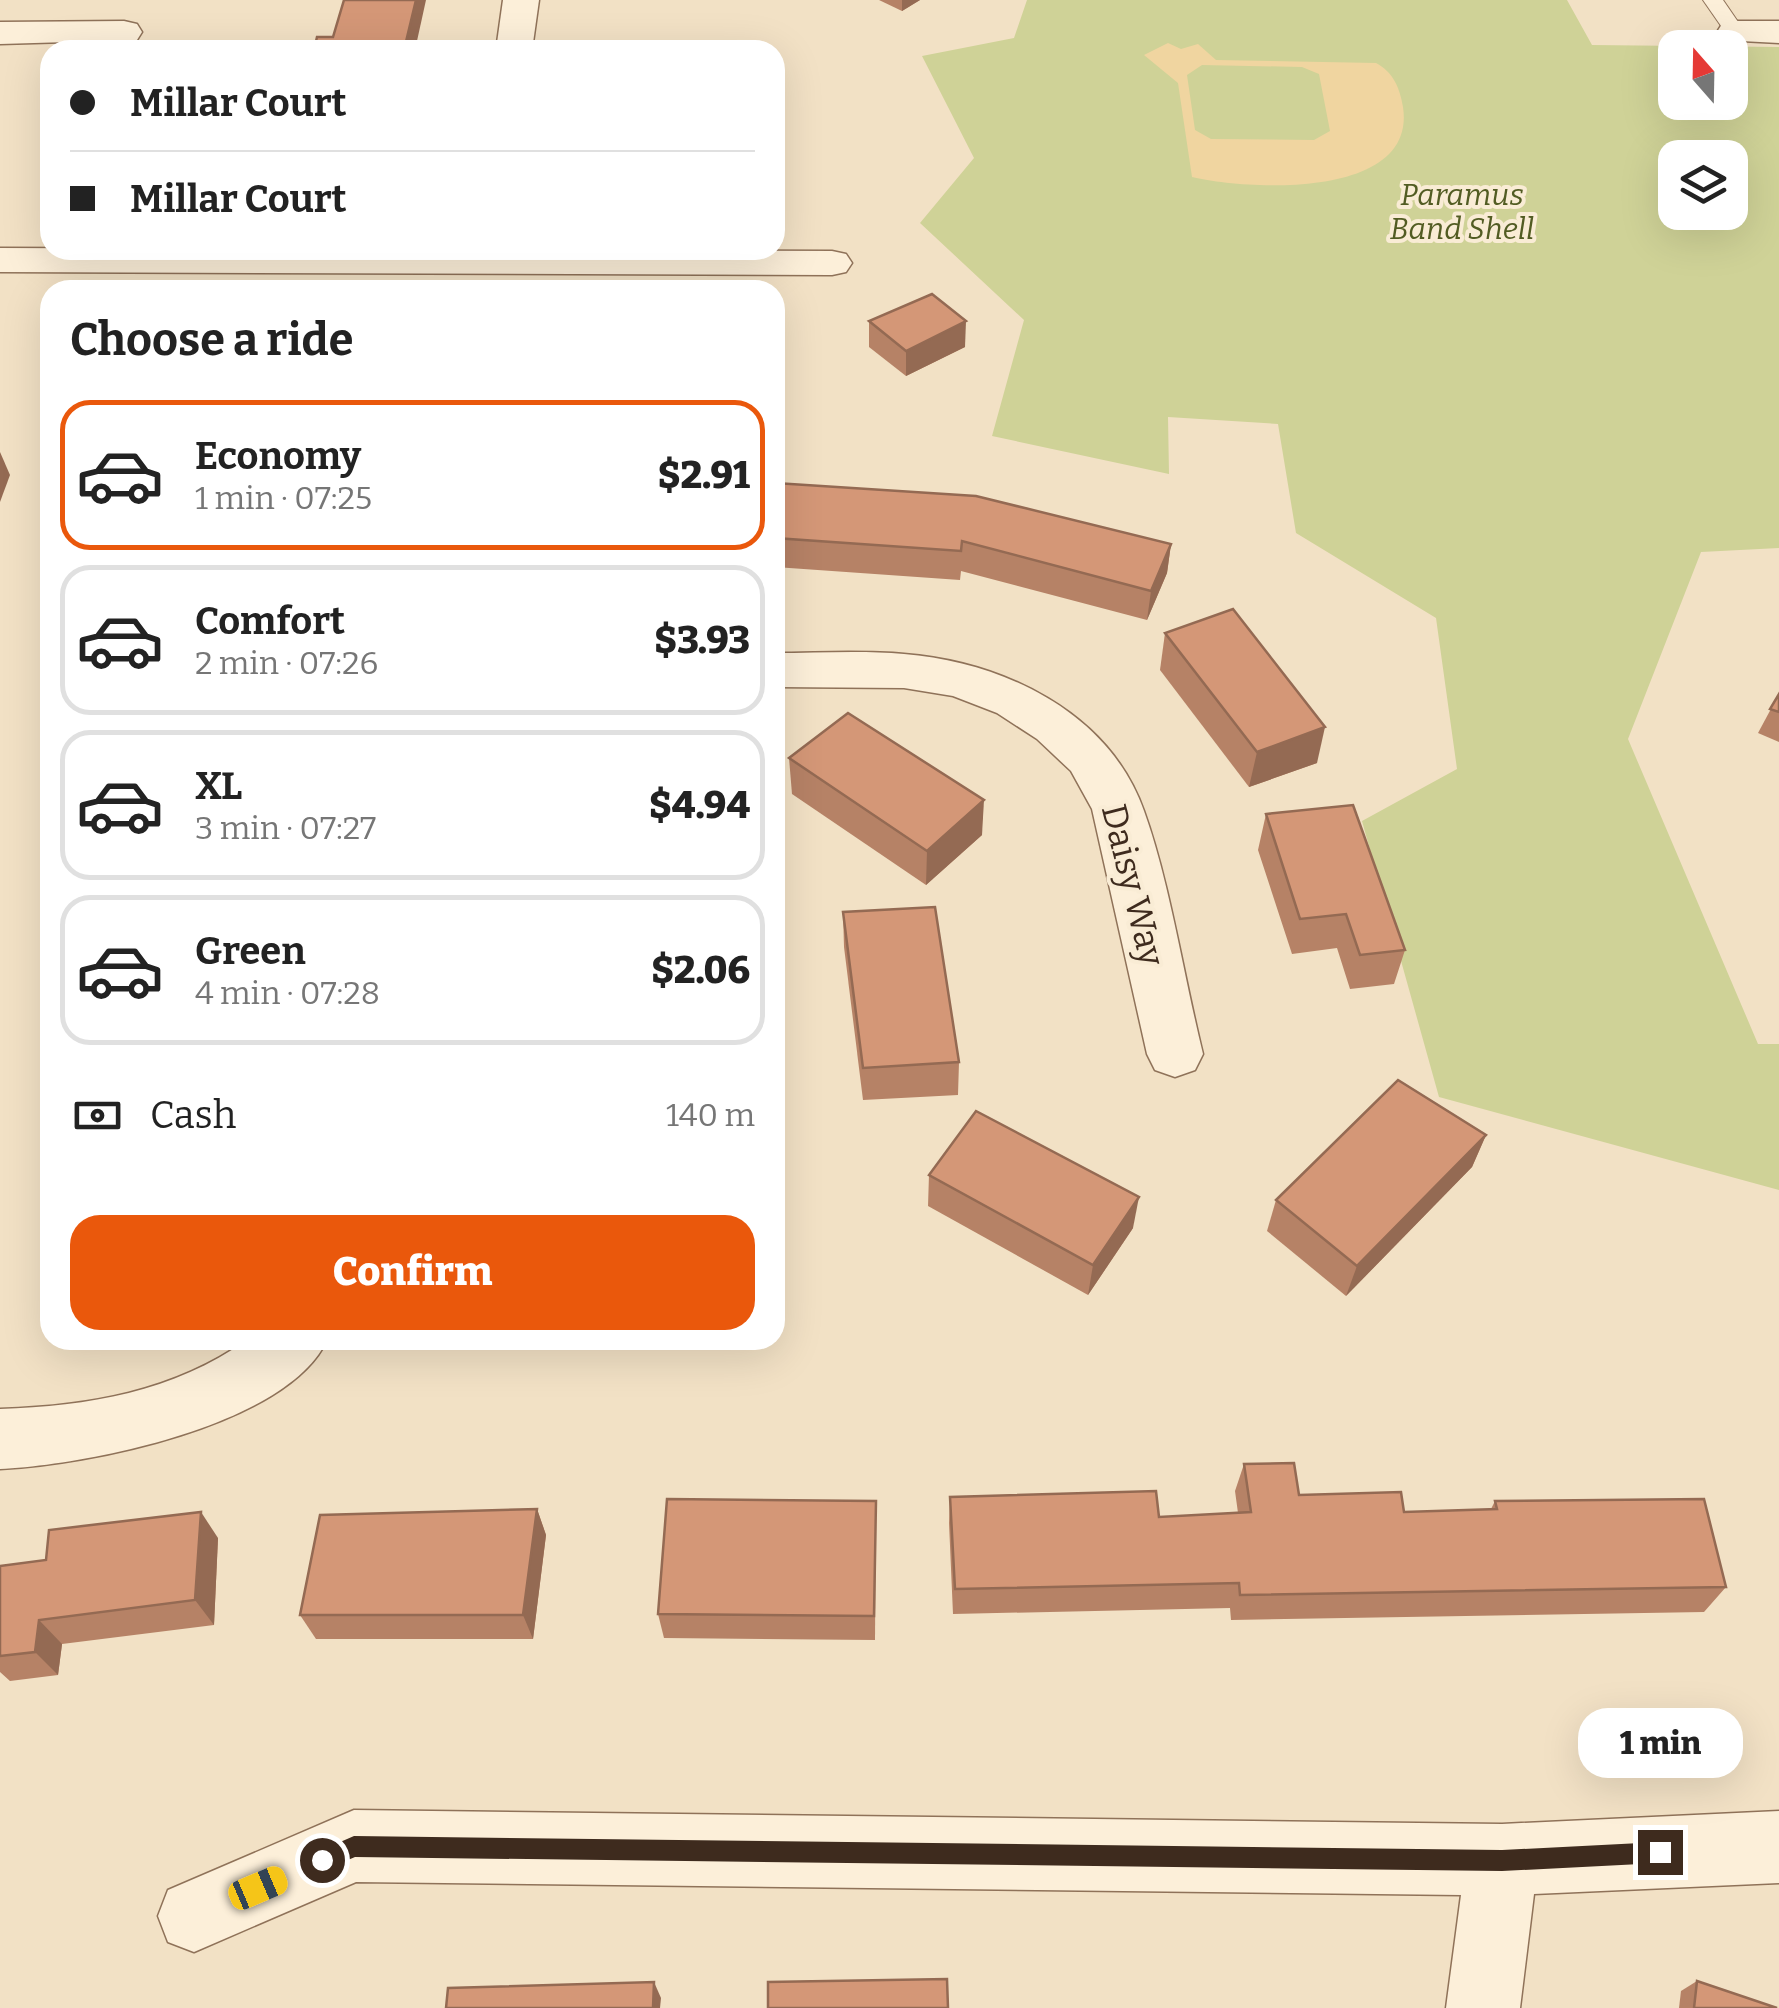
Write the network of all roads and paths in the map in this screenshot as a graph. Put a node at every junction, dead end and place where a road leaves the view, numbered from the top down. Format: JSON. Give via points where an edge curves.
{"nodes":[{"id":1,"x":521,"y":0,"type":"edge"},
{"id":2,"x":1713,"y":0,"type":"edge"},
{"id":3,"x":1734,"y":30,"type":"edge"},
{"id":4,"x":124,"y":32,"type":"dead end"},
{"id":5,"x":1748,"y":32,"type":"edge"},
{"id":6,"x":1779,"y":32,"type":"edge"},
{"id":7,"x":0,"y":33,"type":"edge"},
{"id":8,"x":515,"y":40,"type":"edge"},
{"id":9,"x":0,"y":260,"type":"edge"},
{"id":10,"x":40,"y":260,"type":"edge"},
{"id":11,"x":510,"y":260,"type":"edge"},
{"id":12,"x":832,"y":263,"type":"dead end"},
{"id":13,"x":624,"y":276,"type":"edge"},
{"id":14,"x":785,"y":670,"type":"edge"},
{"id":15,"x":1174,"y":1054,"type":"dead end"},
{"id":16,"x":284,"y":1350,"type":"edge"},
{"id":17,"x":0,"y":1439,"type":"edge"},
{"id":18,"x":1779,"y":1847,"type":"edge"},
{"id":19,"x":1502,"y":1860,"type":"junction"},
{"id":20,"x":194,"y":1916,"type":"dead end"},
{"id":21,"x":1483,"y":2008,"type":"edge"}],
"edges":[{"from":1,"to":8,"type":"street"},
{"from":2,"to":3,"type":"lane"},
{"from":4,"to":7,"type":"street"},
{"from":5,"to":6,"type":"street"},
{"from":9,"to":10,"type":"street"},
{"from":11,"to":13,"type":"street"},
{"from":12,"to":13,"type":"street"},
{"from":14,"to":15,"type":"street","name":"Daisy Way","via":[[960,680],[1014,700],[1078,747],[1118,809]]},
{"from":16,"to":17,"type":"street","via":[[197,1402],[129,1426],[59,1439]]},
{"from":18,"to":19,"type":"street"},
{"from":19,"to":20,"type":"street","via":[[354,1846]]},
{"from":19,"to":21,"type":"street"}]}
